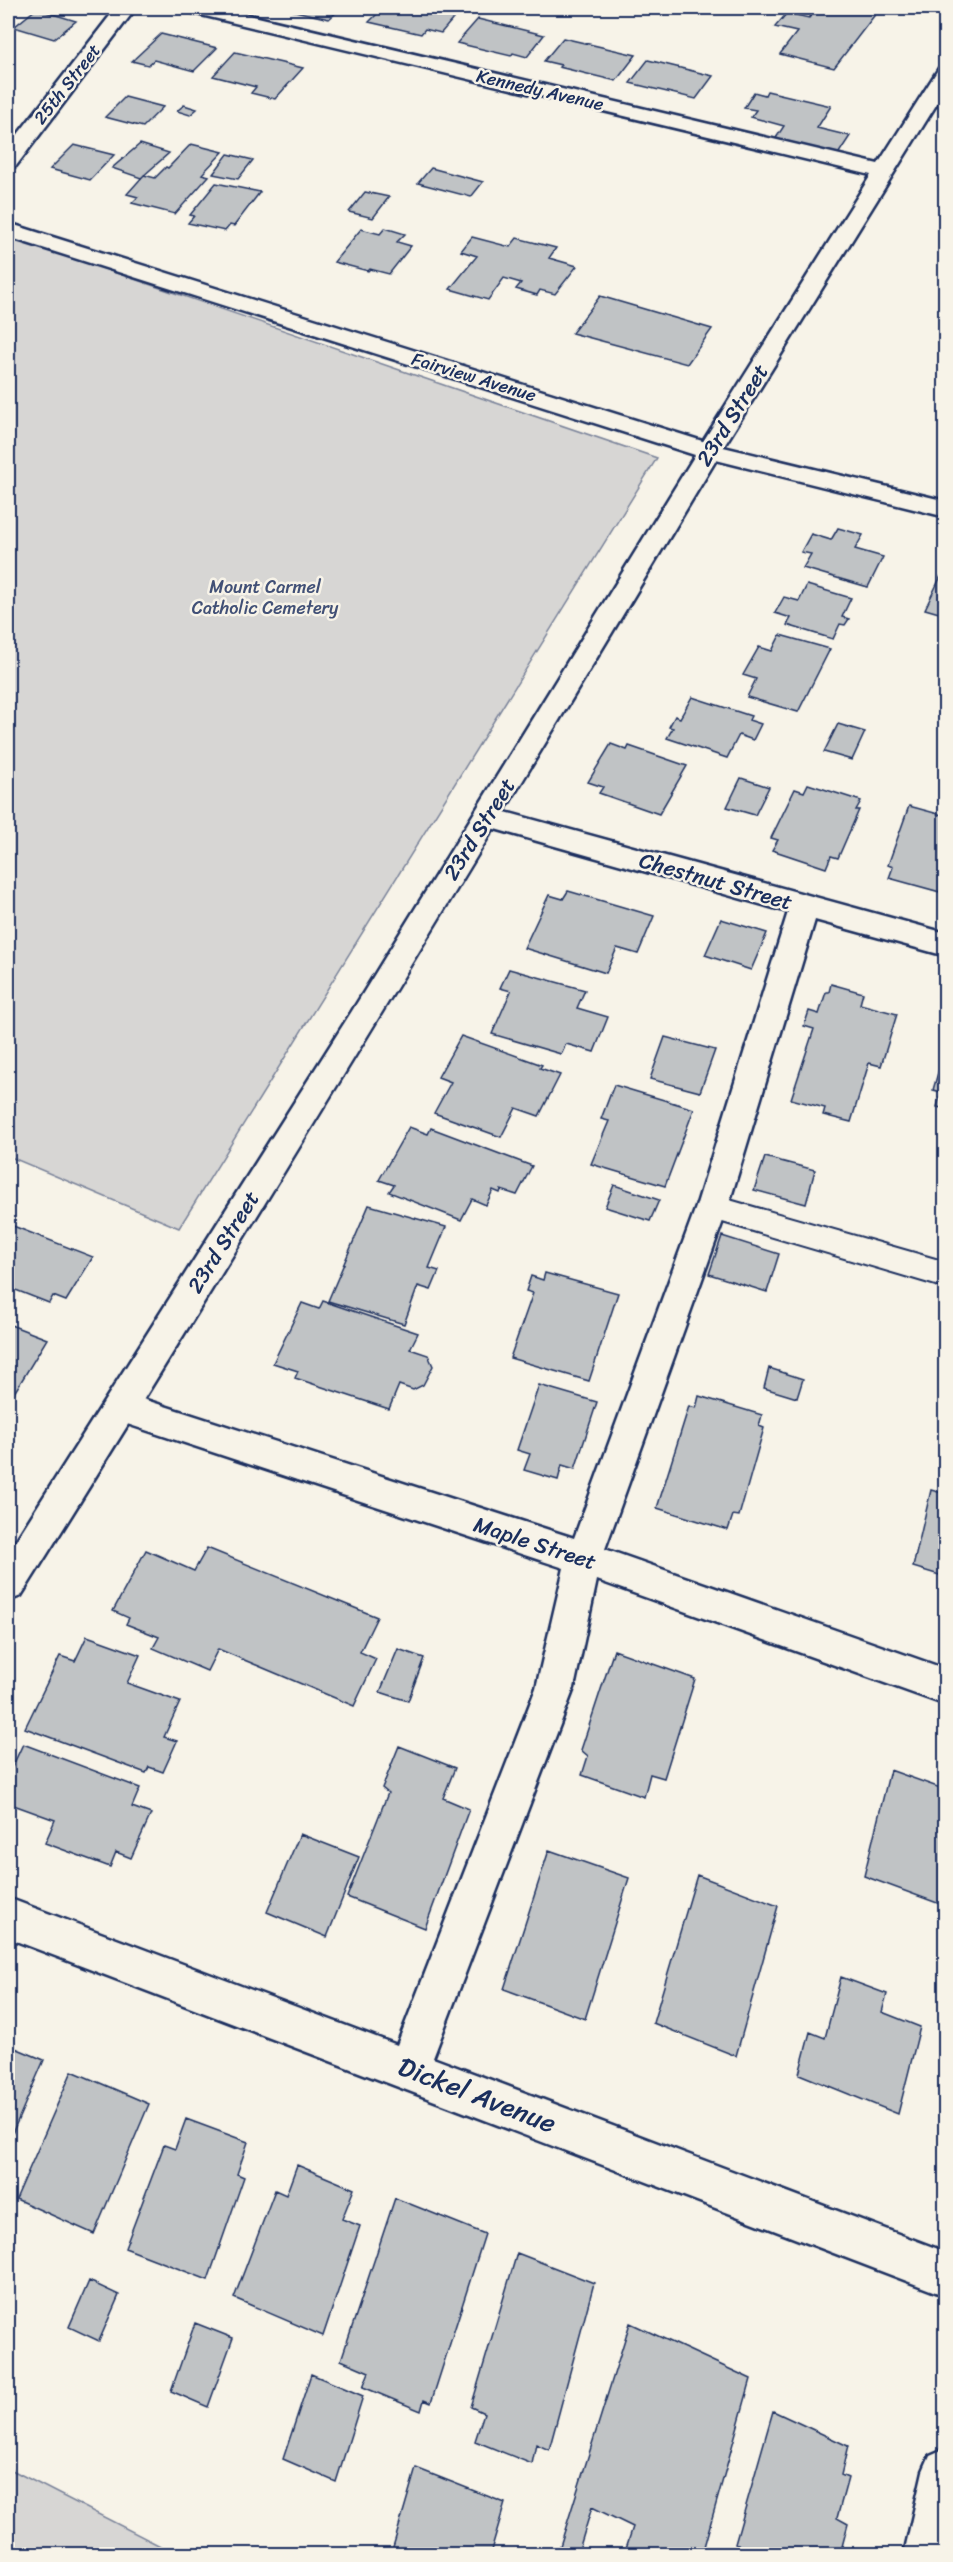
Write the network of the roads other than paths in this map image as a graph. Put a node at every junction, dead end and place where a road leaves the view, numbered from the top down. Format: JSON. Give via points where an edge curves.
{"nodes":[{"id":1,"x":126,"y":8,"type":"edge"},
{"id":2,"x":197,"y":8,"type":"edge"},
{"id":3,"x":945,"y":72,"type":"edge"},
{"id":4,"x":8,"y":161,"type":"edge"},
{"id":5,"x":883,"y":172,"type":"junction"},
{"id":6,"x":8,"y":230,"type":"edge"},
{"id":7,"x":709,"y":451,"type":"junction"},
{"id":8,"x":945,"y":509,"type":"edge"},
{"id":9,"x":487,"y":817,"type":"junction"},
{"id":10,"x":805,"y":905,"type":"junction"},
{"id":11,"x":945,"y":945,"type":"edge"},
{"id":12,"x":712,"y":1207,"type":"junction"},
{"id":13,"x":945,"y":1275,"type":"edge"},
{"id":14,"x":121,"y":1407,"type":"junction"},
{"id":15,"x":584,"y":1558,"type":"junction"},
{"id":16,"x":8,"y":1584,"type":"edge"},
{"id":17,"x":945,"y":1687,"type":"edge"},
{"id":18,"x":8,"y":1918,"type":"edge"},
{"id":19,"x":408,"y":2069,"type":"junction"},
{"id":20,"x":945,"y":2274,"type":"edge"},
{"id":21,"x":945,"y":2471,"type":"edge"},
{"id":22,"x":927,"y":2554,"type":"edge"}],
"edges":[{"from":1,"to":4,"type":"street","name":"25th Street"},
{"from":2,"to":5,"type":"street","name":"Kennedy Avenue"},
{"from":3,"to":5,"type":"street","name":"23rd Street"},
{"from":5,"to":7,"type":"street","name":"23rd Street"},
{"from":6,"to":7,"type":"street","name":"Fairview Avenue"},
{"from":7,"to":8,"type":"street","name":"Fairview Avenue"},
{"from":7,"to":9,"type":"street","name":"23rd Street"},
{"from":9,"to":10,"type":"street","name":"Chestnut Street"},
{"from":9,"to":14,"type":"street","name":"23rd Street"},
{"from":10,"to":11,"type":"street","name":"Chestnut Street"},
{"from":10,"to":12,"type":"street"},
{"from":12,"to":13,"type":"lane"},
{"from":12,"to":15,"type":"street"},
{"from":14,"to":15,"type":"street","name":"Maple Street"},
{"from":14,"to":16,"type":"street","name":"23rd Street"},
{"from":15,"to":17,"type":"street","name":"Maple Street"},
{"from":15,"to":19,"type":"street","via":[[555,1688]]},
{"from":18,"to":19,"type":"street","name":"Dickel Avenue"},
{"from":19,"to":20,"type":"street","name":"Dickel Avenue"},
{"from":21,"to":22,"type":"street"}]}
